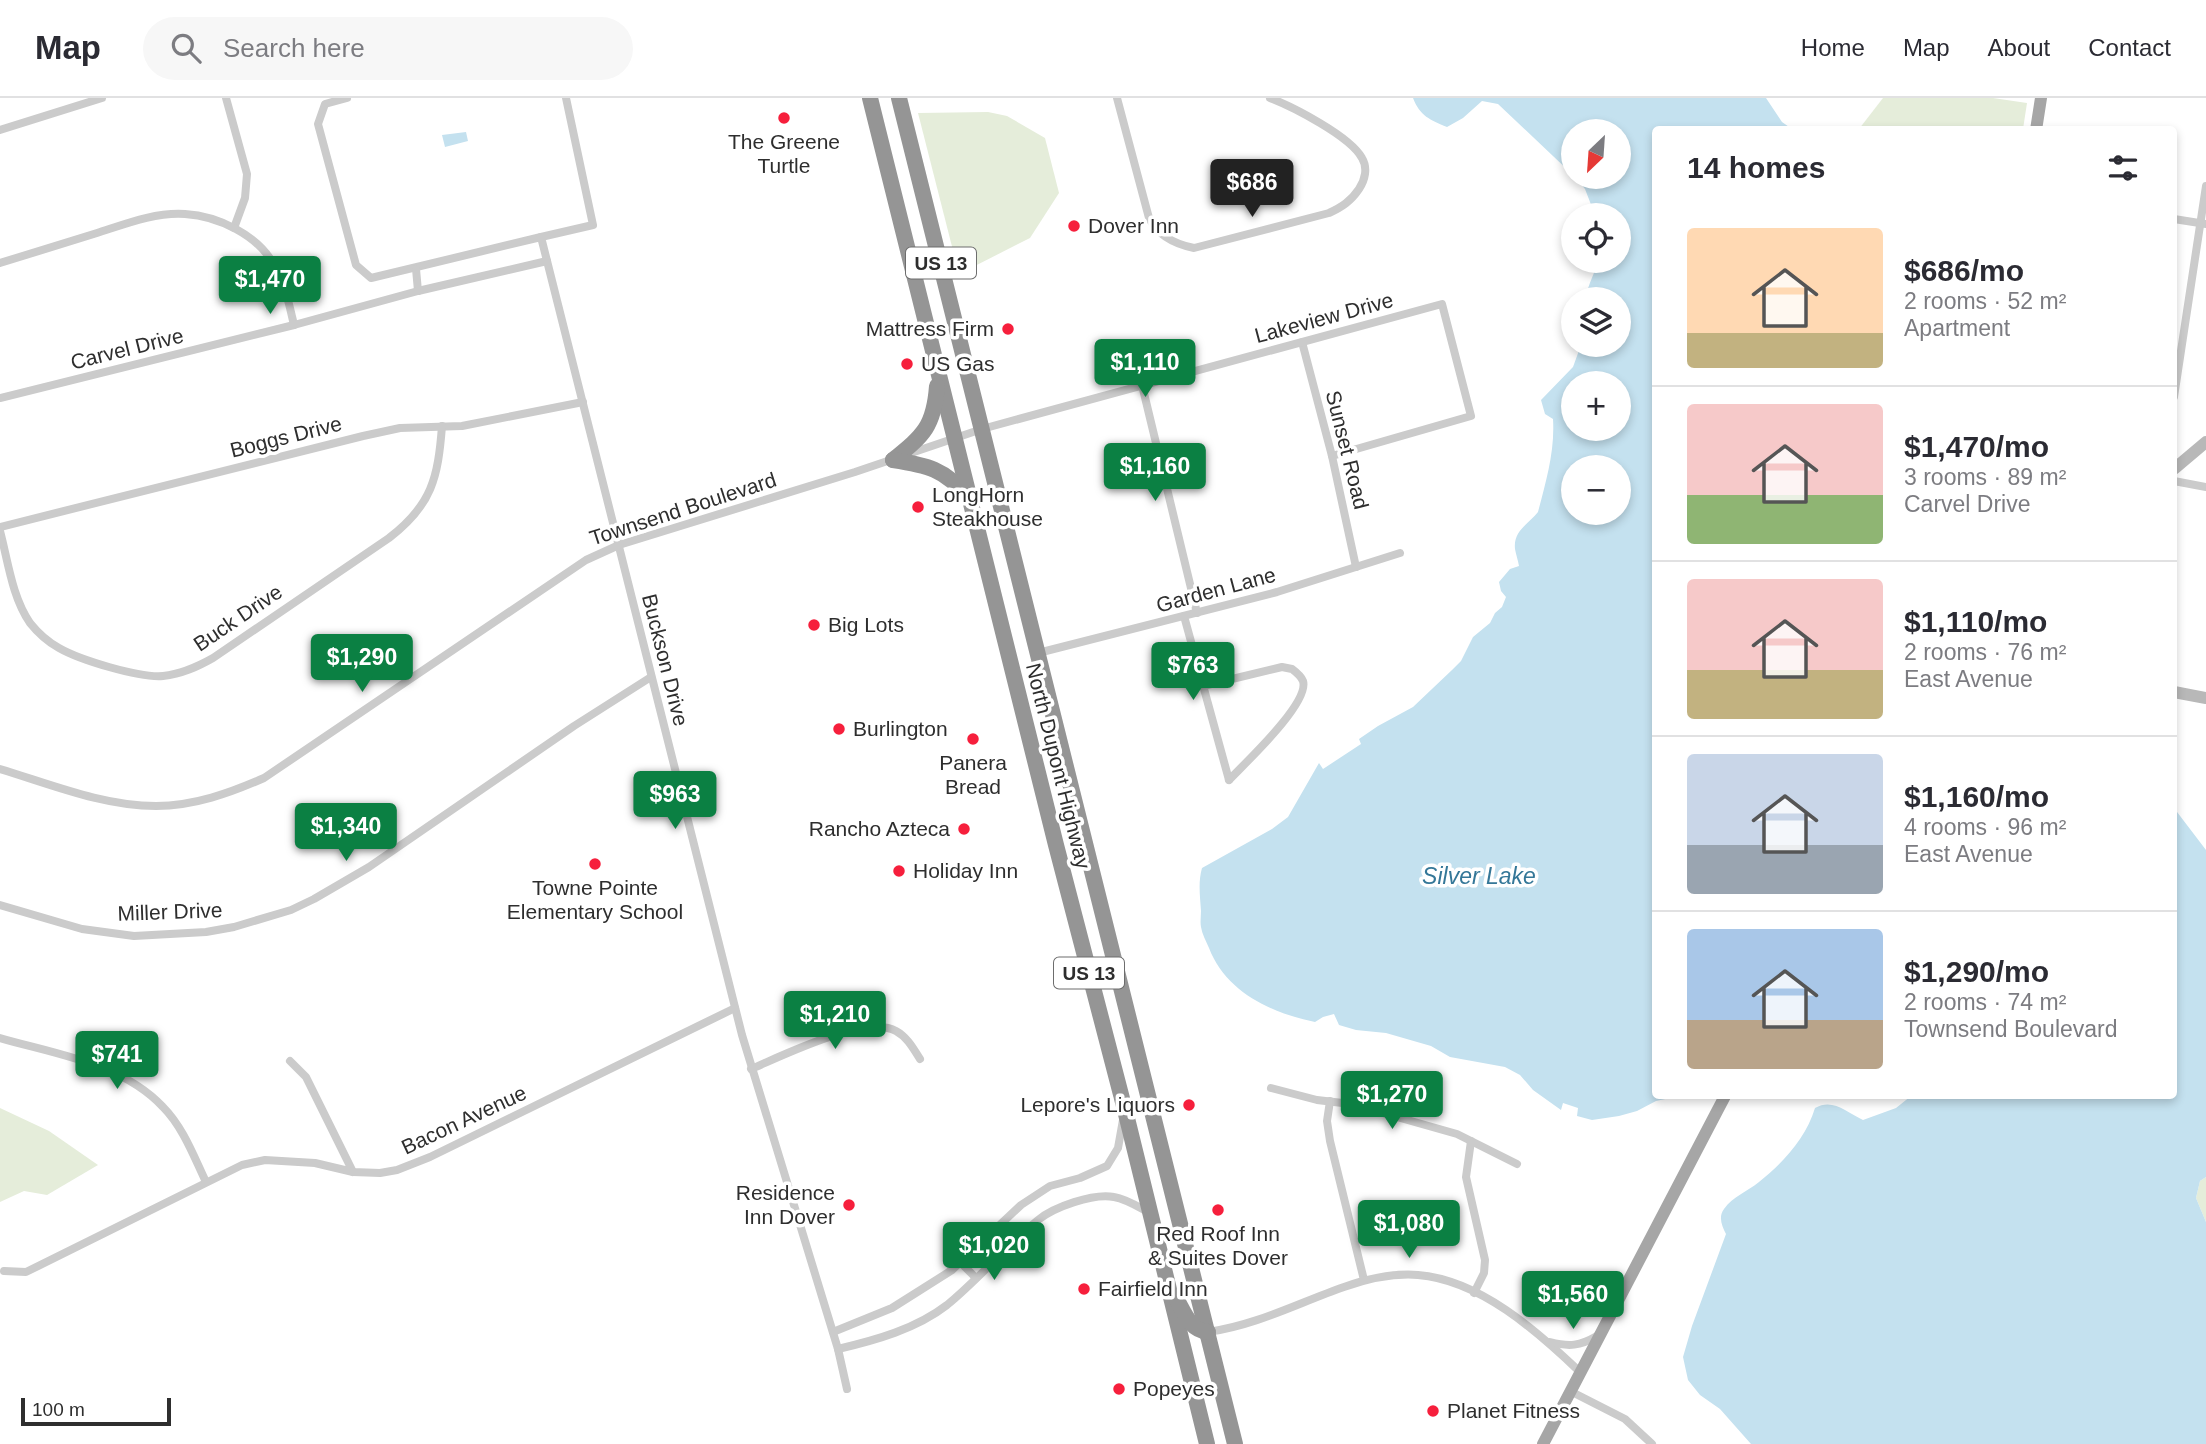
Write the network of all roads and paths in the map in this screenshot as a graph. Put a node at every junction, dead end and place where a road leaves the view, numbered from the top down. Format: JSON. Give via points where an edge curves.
{"nodes":[{"id":1,"x":100,"y":98,"type":"edge"},
{"id":2,"x":226,"y":98,"type":"edge"},
{"id":3,"x":347,"y":98,"type":"edge"},
{"id":4,"x":566,"y":98,"type":"edge"},
{"id":5,"x":870,"y":98,"type":"edge"},
{"id":6,"x":899,"y":98,"type":"edge"},
{"id":7,"x":1117,"y":98,"type":"edge"},
{"id":8,"x":1270,"y":98,"type":"edge"},
{"id":9,"x":2041,"y":98,"type":"edge"},
{"id":10,"x":2037,"y":126,"type":"edge"},
{"id":11,"x":0,"y":130,"type":"edge"},
{"id":12,"x":2206,"y":186,"type":"edge"},
{"id":13,"x":2177,"y":220,"type":"edge"},
{"id":14,"x":2203,"y":224,"type":"edge"},
{"id":15,"x":234,"y":228,"type":"junction"},
{"id":16,"x":541,"y":237,"type":"junction"},
{"id":17,"x":547,"y":261,"type":"junction"},
{"id":18,"x":0,"y":263,"type":"edge"},
{"id":19,"x":416,"y":269,"type":"junction"},
{"id":20,"x":418,"y":291,"type":"junction"},
{"id":21,"x":294,"y":325,"type":"junction"},
{"id":22,"x":1302,"y":342,"type":"junction"},
{"id":23,"x":938,"y":373,"type":"junction"},
{"id":24,"x":2177,"y":379,"type":"edge"},
{"id":25,"x":1142,"y":385,"type":"junction"},
{"id":26,"x":0,"y":398,"type":"edge"},
{"id":27,"x":583,"y":402,"type":"junction"},
{"id":28,"x":442,"y":426,"type":"junction"},
{"id":29,"x":982,"y":429,"type":"junction"},
{"id":30,"x":955,"y":438,"type":"junction"},
{"id":31,"x":2206,"y":442,"type":"edge"},
{"id":32,"x":1332,"y":456,"type":"junction"},
{"id":33,"x":893,"y":460,"type":"junction"},
{"id":34,"x":2177,"y":466,"type":"edge"},
{"id":35,"x":2177,"y":482,"type":"edge"},
{"id":36,"x":2206,"y":487,"type":"edge"},
{"id":37,"x":971,"y":501,"type":"junction"},
{"id":38,"x":0,"y":529,"type":"edge"},
{"id":39,"x":619,"y":545,"type":"junction"},
{"id":40,"x":1401,"y":553,"type":"dead end"},
{"id":41,"x":1356,"y":567,"type":"junction"},
{"id":42,"x":1197,"y":613,"type":"junction"},
{"id":43,"x":1184,"y":617,"type":"junction"},
{"id":44,"x":1038,"y":653,"type":"junction"},
{"id":45,"x":651,"y":677,"type":"junction"},
{"id":46,"x":1203,"y":686,"type":"junction"},
{"id":47,"x":2177,"y":693,"type":"edge"},
{"id":48,"x":2206,"y":698,"type":"edge"},
{"id":49,"x":0,"y":769,"type":"edge"},
{"id":50,"x":0,"y":905,"type":"edge"},
{"id":51,"x":735,"y":1008,"type":"junction"},
{"id":52,"x":0,"y":1038,"type":"edge"},
{"id":53,"x":1107,"y":1043,"type":"junction"},
{"id":54,"x":920,"y":1059,"type":"dead end"},
{"id":55,"x":290,"y":1061,"type":"dead end"},
{"id":56,"x":751,"y":1069,"type":"junction"},
{"id":57,"x":1271,"y":1088,"type":"dead end"},
{"id":58,"x":1723,"y":1099,"type":"edge"},
{"id":59,"x":1330,"y":1101,"type":"junction"},
{"id":60,"x":1150,"y":1108,"type":"junction"},
{"id":61,"x":1125,"y":1110,"type":"junction"},
{"id":62,"x":1471,"y":1141,"type":"junction"},
{"id":63,"x":1517,"y":1164,"type":"dead end"},
{"id":64,"x":353,"y":1172,"type":"junction"},
{"id":65,"x":206,"y":1182,"type":"junction"},
{"id":66,"x":1149,"y":1213,"type":"junction"},
{"id":67,"x":960,"y":1262,"type":"junction"},
{"id":68,"x":4,"y":1271,"type":"dead end"},
{"id":69,"x":976,"y":1278,"type":"junction"},
{"id":70,"x":1364,"y":1280,"type":"junction"},
{"id":71,"x":1168,"y":1286,"type":"junction"},
{"id":72,"x":1474,"y":1293,"type":"junction"},
{"id":73,"x":833,"y":1332,"type":"junction"},
{"id":74,"x":1208,"y":1332,"type":"junction"},
{"id":75,"x":1600,"y":1334,"type":"junction"},
{"id":76,"x":1547,"y":1341,"type":"junction"},
{"id":77,"x":838,"y":1349,"type":"junction"},
{"id":78,"x":1580,"y":1372,"type":"junction"},
{"id":79,"x":847,"y":1389,"type":"dead end"},
{"id":80,"x":1570,"y":1391,"type":"junction"},
{"id":81,"x":1207,"y":1444,"type":"edge"},
{"id":82,"x":1235,"y":1444,"type":"edge"},
{"id":83,"x":1543,"y":1444,"type":"edge"},
{"id":84,"x":1652,"y":1444,"type":"edge"}],
"edges":[{"from":1,"to":11,"type":"street"},
{"from":2,"to":15,"type":"street","via":[[247,174],[245,198]]},
{"from":3,"to":19,"type":"street","via":[[325,104],[318,124],[356,265],[371,278]]},
{"from":4,"to":16,"type":"street","via":[[593,225]]},
{"from":5,"to":23,"type":"highway","name":"North Dupont Highway","number":"US 13"},
{"from":6,"to":29,"type":"highway","name":"North Dupont Highway","number":"US 13"},
{"from":7,"to":8,"type":"street","via":[[1149,218],[1161,235],[1194,248],[1329,213],[1348,202],[1365,177],[1362,157],[1351,146],[1315,119]]},
{"from":9,"to":10,"type":"main road"},
{"from":12,"to":14,"type":"street"},
{"from":13,"to":14,"type":"street"},
{"from":14,"to":24,"type":"street"},
{"from":15,"to":18,"type":"street","via":[[184,213],[147,217]]},
{"from":15,"to":21,"type":"street","via":[[273,262]]},
{"from":16,"to":17,"type":"street","name":"Buckson Drive"},
{"from":16,"to":19,"type":"street"},
{"from":17,"to":20,"type":"street","name":"Carvel Drive"},
{"from":17,"to":27,"type":"street","name":"Buckson Drive"},
{"from":19,"to":20,"type":"street"},
{"from":20,"to":21,"type":"street","name":"Carvel Drive"},
{"from":21,"to":26,"type":"street","name":"Carvel Drive"},
{"from":22,"to":25,"type":"street","name":"Lakeview Drive"},
{"from":22,"to":32,"type":"street","name":"Sunset Road"},
{"from":22,"to":32,"type":"street","name":"Lakeview Drive","via":[[1442,304],[1471,416]]},
{"from":23,"to":30,"type":"highway","name":"North Dupont Highway","number":"US 13"},
{"from":23,"to":33,"type":"highway","via":[[935,408],[926,428]]},
{"from":25,"to":29,"type":"street","name":"Lakeview Drive"},
{"from":25,"to":42,"type":"street"},
{"from":27,"to":28,"type":"street","name":"Boggs Drive"},
{"from":27,"to":39,"type":"street","name":"Buckson Drive"},
{"from":28,"to":38,"type":"street","name":"Boggs Drive","via":[[363,436]]},
{"from":28,"to":38,"type":"street","name":"Buck Drive","via":[[436,474],[426,499],[410,520],[213,658],[173,675],[133,673],[74,655],[47,641],[18,600]]},
{"from":29,"to":30,"type":"street","name":"Townsend Boulevard"},
{"from":29,"to":44,"type":"highway","name":"North Dupont Highway","number":"US 13"},
{"from":30,"to":33,"type":"street","name":"Townsend Boulevard"},
{"from":30,"to":37,"type":"highway","name":"North Dupont Highway","number":"US 13"},
{"from":31,"to":34,"type":"main road"},
{"from":32,"to":41,"type":"street","name":"Sunset Road"},
{"from":33,"to":37,"type":"highway","via":[[937,470]]},
{"from":33,"to":39,"type":"street","name":"Townsend Boulevard"},
{"from":35,"to":36,"type":"street"},
{"from":37,"to":53,"type":"highway","name":"North Dupont Highway","number":"US 13"},
{"from":39,"to":45,"type":"street","name":"Buckson Drive"},
{"from":39,"to":49,"type":"street","name":"Townsend Boulevard","via":[[586,560],[264,778],[235,791],[179,804],[122,803]]},
{"from":40,"to":41,"type":"street","name":"Garden Lane"},
{"from":41,"to":42,"type":"street","name":"Garden Lane"},
{"from":42,"to":43,"type":"street","name":"Garden Lane"},
{"from":43,"to":44,"type":"street","name":"Garden Lane"},
{"from":43,"to":46,"type":"street"},
{"from":44,"to":60,"type":"highway","name":"North Dupont Highway","number":"US 13"},
{"from":45,"to":50,"type":"street","name":"Miller Drive","via":[[369,867],[291,910],[206,932],[134,936],[82,929]]},
{"from":45,"to":51,"type":"street","name":"Buckson Drive"},
{"from":46,"to":46,"type":"street","via":[[1282,667],[1293,668],[1303,681],[1290,716],[1229,780]]},
{"from":47,"to":48,"type":"main road"},
{"from":51,"to":56,"type":"street","name":"Buckson Drive"},
{"from":51,"to":64,"type":"street","name":"Bacon Avenue","via":[[430,1157],[397,1170]]},
{"from":52,"to":65,"type":"street","via":[[103,1068],[144,1089],[179,1128]]},
{"from":53,"to":60,"type":"highway","via":[[1128,1051],[1138,1093]]},
{"from":53,"to":61,"type":"highway","name":"North Dupont Highway","number":"US 13"},
{"from":54,"to":56,"type":"street","via":[[896,1031],[868,1027]]},
{"from":55,"to":64,"type":"street","via":[[306,1077]]},
{"from":56,"to":73,"type":"street","name":"Buckson Drive"},
{"from":57,"to":59,"type":"street"},
{"from":58,"to":75,"type":"main road"},
{"from":59,"to":62,"type":"street"},
{"from":59,"to":70,"type":"street","via":[[1330,1142]]},
{"from":60,"to":74,"type":"highway","name":"North Dupont Highway","number":"US 13"},
{"from":61,"to":66,"type":"highway","name":"North Dupont Highway","number":"US 13"},
{"from":61,"to":67,"type":"street","via":[[1118,1148],[1107,1166],[1049,1186]]},
{"from":62,"to":63,"type":"street"},
{"from":62,"to":72,"type":"street","via":[[1466,1177],[1485,1260]]},
{"from":64,"to":65,"type":"street","name":"Bacon Avenue","via":[[315,1163],[265,1160]]},
{"from":65,"to":68,"type":"street","name":"Bacon Avenue","via":[[26,1272]]},
{"from":66,"to":69,"type":"street","via":[[1111,1196],[1079,1201],[1040,1219]]},
{"from":66,"to":71,"type":"highway","name":"North Dupont Highway","number":"US 13"},
{"from":67,"to":69,"type":"street"},
{"from":67,"to":73,"type":"street","via":[[892,1308]]},
{"from":69,"to":77,"type":"street","via":[[946,1306],[903,1330]]},
{"from":70,"to":72,"type":"street","via":[[1417,1275]]},
{"from":70,"to":74,"type":"street","via":[[1257,1321]]},
{"from":71,"to":74,"type":"highway","via":[[1191,1325]]},
{"from":71,"to":81,"type":"highway","name":"North Dupont Highway","number":"US 13"},
{"from":72,"to":76,"type":"street"},
{"from":73,"to":77,"type":"street","name":"Buckson Drive"},
{"from":74,"to":82,"type":"highway","name":"North Dupont Highway","number":"US 13"},
{"from":75,"to":76,"type":"street","via":[[1573,1346]]},
{"from":75,"to":78,"type":"main road"},
{"from":76,"to":78,"type":"street"},
{"from":77,"to":79,"type":"street","name":"Buckson Drive"},
{"from":78,"to":80,"type":"main road"},
{"from":80,"to":83,"type":"main road"},
{"from":80,"to":84,"type":"street","via":[[1625,1419]]}]}
